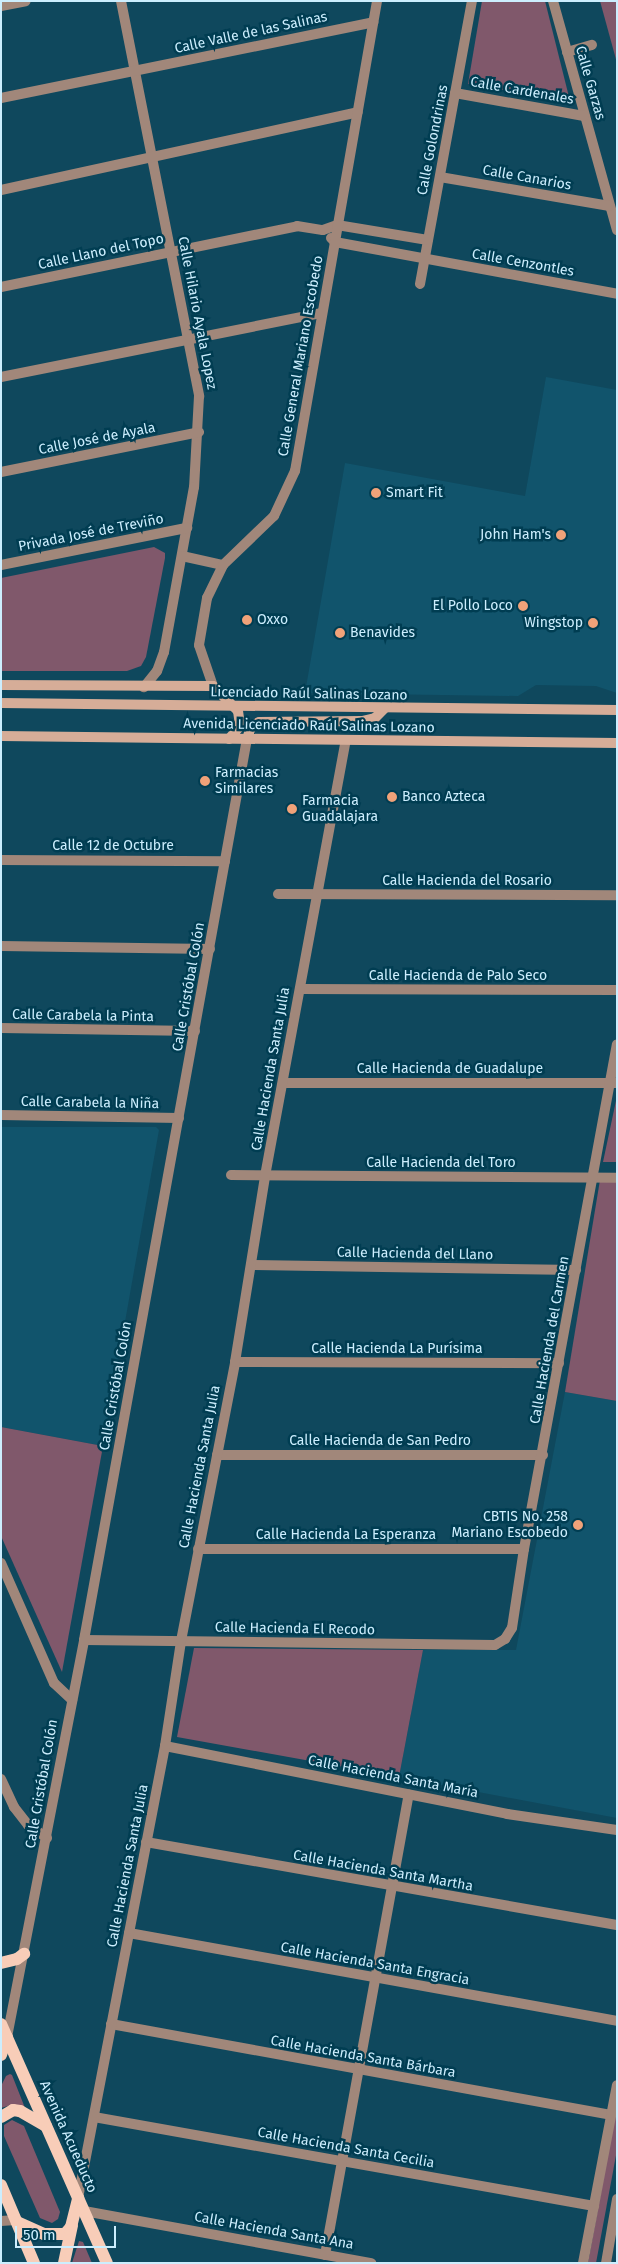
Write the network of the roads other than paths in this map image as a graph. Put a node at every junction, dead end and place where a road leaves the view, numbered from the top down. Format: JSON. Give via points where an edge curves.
{"nodes":[{"id":1,"x":26,"y":1,"type":"edge"},
{"id":2,"x":121,"y":1,"type":"edge"},
{"id":3,"x":377,"y":1,"type":"edge"},
{"id":4,"x":472,"y":1,"type":"edge"},
{"id":5,"x":553,"y":1,"type":"edge"},
{"id":6,"x":1,"y":6,"type":"edge"},
{"id":7,"x":373,"y":22,"type":"junction"},
{"id":8,"x":592,"y":45,"type":"dead end"},
{"id":9,"x":567,"y":52,"type":"junction"},
{"id":10,"x":134,"y":72,"type":"junction"},
{"id":11,"x":455,"y":93,"type":"junction"},
{"id":12,"x":1,"y":98,"type":"edge"},
{"id":13,"x":358,"y":112,"type":"junction"},
{"id":14,"x":584,"y":116,"type":"junction"},
{"id":15,"x":152,"y":157,"type":"junction"},
{"id":16,"x":440,"y":177,"type":"junction"},
{"id":17,"x":1,"y":190,"type":"edge"},
{"id":18,"x":610,"y":206,"type":"junction"},
{"id":19,"x":337,"y":225,"type":"junction"},
{"id":20,"x":323,"y":230,"type":"junction"},
{"id":21,"x":617,"y":230,"type":"edge"},
{"id":22,"x":428,"y":240,"type":"junction"},
{"id":23,"x":335,"y":242,"type":"junction"},
{"id":24,"x":172,"y":252,"type":"junction"},
{"id":25,"x":424,"y":259,"type":"junction"},
{"id":26,"x":420,"y":284,"type":"dead end"},
{"id":27,"x":1,"y":286,"type":"edge"},
{"id":28,"x":617,"y":294,"type":"edge"},
{"id":29,"x":321,"y":313,"type":"junction"},
{"id":30,"x":190,"y":340,"type":"junction"},
{"id":31,"x":1,"y":377,"type":"edge"},
{"id":32,"x":199,"y":432,"type":"junction"},
{"id":33,"x":1,"y":472,"type":"edge"},
{"id":34,"x":187,"y":528,"type":"junction"},
{"id":35,"x":182,"y":556,"type":"junction"},
{"id":36,"x":1,"y":565,"type":"edge"},
{"id":37,"x":223,"y":565,"type":"junction"},
{"id":38,"x":1,"y":685,"type":"edge"},
{"id":39,"x":213,"y":686,"type":"junction"},
{"id":40,"x":144,"y":687,"type":"junction"},
{"id":41,"x":1,"y":703,"type":"edge"},
{"id":42,"x":235,"y":706,"type":"junction"},
{"id":43,"x":384,"y":709,"type":"junction"},
{"id":44,"x":617,"y":710,"type":"edge"},
{"id":45,"x":1,"y":736,"type":"edge"},
{"id":46,"x":229,"y":739,"type":"junction"},
{"id":47,"x":247,"y":739,"type":"junction"},
{"id":48,"x":346,"y":741,"type":"junction"},
{"id":49,"x":617,"y":743,"type":"edge"},
{"id":50,"x":1,"y":860,"type":"edge"},
{"id":51,"x":225,"y":861,"type":"junction"},
{"id":52,"x":278,"y":894,"type":"dead end"},
{"id":53,"x":317,"y":894,"type":"junction"},
{"id":54,"x":617,"y":896,"type":"edge"},
{"id":55,"x":1,"y":946,"type":"edge"},
{"id":56,"x":210,"y":949,"type":"junction"},
{"id":57,"x":300,"y":988,"type":"junction"},
{"id":58,"x":617,"y":990,"type":"edge"},
{"id":59,"x":1,"y":1028,"type":"edge"},
{"id":60,"x":195,"y":1031,"type":"junction"},
{"id":61,"x":617,"y":1044,"type":"edge"},
{"id":62,"x":614,"y":1083,"type":"edge"},
{"id":63,"x":283,"y":1084,"type":"junction"},
{"id":64,"x":1,"y":1115,"type":"edge"},
{"id":65,"x":179,"y":1118,"type":"junction"},
{"id":66,"x":231,"y":1175,"type":"dead end"},
{"id":67,"x":265,"y":1176,"type":"junction"},
{"id":68,"x":593,"y":1178,"type":"junction"},
{"id":69,"x":617,"y":1178,"type":"edge"},
{"id":70,"x":252,"y":1265,"type":"junction"},
{"id":71,"x":576,"y":1270,"type":"junction"},
{"id":72,"x":235,"y":1362,"type":"junction"},
{"id":73,"x":559,"y":1364,"type":"junction"},
{"id":74,"x":217,"y":1455,"type":"junction"},
{"id":75,"x":543,"y":1455,"type":"junction"},
{"id":76,"x":198,"y":1549,"type":"junction"},
{"id":77,"x":524,"y":1549,"type":"junction"},
{"id":78,"x":1,"y":1563,"type":"edge"},
{"id":79,"x":505,"y":1639,"type":"joint"},
{"id":80,"x":84,"y":1640,"type":"junction"},
{"id":81,"x":181,"y":1641,"type":"junction"},
{"id":82,"x":72,"y":1700,"type":"junction"},
{"id":83,"x":165,"y":1746,"type":"junction"},
{"id":84,"x":1,"y":1779,"type":"edge"},
{"id":85,"x":409,"y":1794,"type":"junction"},
{"id":86,"x":617,"y":1830,"type":"edge"},
{"id":87,"x":47,"y":1838,"type":"junction"},
{"id":88,"x":146,"y":1842,"type":"junction"},
{"id":89,"x":394,"y":1888,"type":"junction"},
{"id":90,"x":617,"y":1925,"type":"edge"},
{"id":91,"x":129,"y":1933,"type":"junction"},
{"id":92,"x":24,"y":1954,"type":"junction"},
{"id":93,"x":1,"y":1963,"type":"edge"},
{"id":94,"x":377,"y":1978,"type":"junction"},
{"id":95,"x":617,"y":2021,"type":"edge"},
{"id":96,"x":1,"y":2024,"type":"edge"},
{"id":97,"x":111,"y":2024,"type":"junction"},
{"id":98,"x":7,"y":2037,"type":"junction"},
{"id":99,"x":1,"y":2056,"type":"edge"},
{"id":100,"x":360,"y":2071,"type":"junction"},
{"id":101,"x":617,"y":2085,"type":"edge"},
{"id":102,"x":611,"y":2115,"type":"junction"},
{"id":103,"x":1,"y":2117,"type":"edge"},
{"id":104,"x":94,"y":2117,"type":"junction"},
{"id":105,"x":46,"y":2126,"type":"junction"},
{"id":106,"x":342,"y":2162,"type":"junction"},
{"id":107,"x":1,"y":2185,"type":"edge"},
{"id":108,"x":78,"y":2198,"type":"junction"},
{"id":109,"x":617,"y":2200,"type":"edge"},
{"id":110,"x":594,"y":2206,"type":"junction"},
{"id":111,"x":84,"y":2211,"type":"junction"},
{"id":112,"x":1,"y":2221,"type":"edge"},
{"id":113,"x":16,"y":2221,"type":"junction"},
{"id":114,"x":71,"y":2228,"type":"junction"},
{"id":115,"x":325,"y":2254,"type":"junction"},
{"id":116,"x":34,"y":2263,"type":"edge"},
{"id":117,"x":64,"y":2263,"type":"edge"},
{"id":118,"x":107,"y":2263,"type":"edge"},
{"id":119,"x":370,"y":2263,"type":"edge"},
{"id":120,"x":583,"y":2263,"type":"edge"},
{"id":121,"x":606,"y":2263,"type":"edge"}],
"edges":[{"from":1,"to":6,"type":"street"},
{"from":2,"to":10,"type":"street","name":"Calle Hilario Ayala Lopez"},
{"from":3,"to":7,"type":"street","name":"Calle General Mariano Escobedo"},
{"from":4,"to":11,"type":"street","name":"Calle Golondrinas"},
{"from":5,"to":9,"type":"street","name":"Calle Garzas"},
{"from":7,"to":10,"type":"street","name":"Calle Valle de las Salinas"},
{"from":7,"to":13,"type":"street","name":"Calle General Mariano Escobedo"},
{"from":8,"to":9,"type":"street"},
{"from":9,"to":14,"type":"street","name":"Calle Garzas"},
{"from":10,"to":12,"type":"street","name":"Calle Valle de las Salinas"},
{"from":10,"to":15,"type":"street","name":"Calle Hilario Ayala Lopez"},
{"from":11,"to":14,"type":"street","name":"Calle Cardenales"},
{"from":11,"to":16,"type":"street","name":"Calle Golondrinas"},
{"from":13,"to":15,"type":"street"},
{"from":13,"to":19,"type":"street","name":"Calle General Mariano Escobedo"},
{"from":14,"to":18,"type":"street","name":"Calle Garzas"},
{"from":15,"to":17,"type":"street"},
{"from":15,"to":24,"type":"street","name":"Calle Hilario Ayala Lopez"},
{"from":16,"to":18,"type":"street","name":"Calle Canarios"},
{"from":16,"to":22,"type":"street","name":"Calle Golondrinas"},
{"from":18,"to":21,"type":"street","name":"Calle Garzas"},
{"from":19,"to":20,"type":"street","name":"Calle Llano del Topo"},
{"from":19,"to":22,"type":"street"},
{"from":19,"to":23,"type":"street","name":"Calle General Mariano Escobedo"},
{"from":20,"to":23,"type":"street"},
{"from":20,"to":24,"type":"street","name":"Calle Llano del Topo","via":[[297,226],[276,229]]},
{"from":22,"to":25,"type":"street","name":"Calle Golondrinas"},
{"from":23,"to":25,"type":"street","name":"Calle Cenzontles"},
{"from":23,"to":29,"type":"street","name":"Calle General Mariano Escobedo"},
{"from":24,"to":27,"type":"street","name":"Calle Llano del Topo"},
{"from":24,"to":30,"type":"street","name":"Calle Hilario Ayala Lopez"},
{"from":25,"to":26,"type":"street","name":"Calle Golondrinas"},
{"from":25,"to":28,"type":"street","name":"Calle Cenzontles"},
{"from":29,"to":30,"type":"street"},
{"from":29,"to":37,"type":"street","name":"Calle General Mariano Escobedo","via":[[290,488],[274,516]]},
{"from":30,"to":31,"type":"street"},
{"from":30,"to":32,"type":"street","name":"Calle Hilario Ayala Lopez","via":[[199,396]]},
{"from":32,"to":33,"type":"street","name":"Calle José de Ayala"},
{"from":32,"to":34,"type":"street","name":"Calle Hilario Ayala Lopez"},
{"from":34,"to":35,"type":"street","name":"Calle Hilario Ayala Lopez"},
{"from":34,"to":36,"type":"street","name":"Privada José de Treviño"},
{"from":35,"to":37,"type":"street"},
{"from":35,"to":40,"type":"street","name":"Calle Hilario Ayala Lopez","via":[[161,661]]},
{"from":37,"to":39,"type":"street","name":"Calle General Mariano Escobedo","via":[[207,598],[199,645]]},
{"from":38,"to":40,"type":"main road"},
{"from":39,"to":40,"type":"main road"},
{"from":39,"to":42,"type":"main road"},
{"from":41,"to":42,"type":"main road","name":"Licenciado Raúl Salinas Lozano"},
{"from":42,"to":43,"type":"main road","name":"Licenciado Raúl Salinas Lozano"},
{"from":42,"to":46,"type":"main road","via":[[240,726]]},
{"from":43,"to":44,"type":"main road","name":"Licenciado Raúl Salinas Lozano"},
{"from":43,"to":47,"type":"main road","via":[[375,718],[362,721],[260,722],[250,727]]},
{"from":45,"to":46,"type":"main road","name":"Avenida Licenciado Raúl Salinas Lozano"},
{"from":46,"to":47,"type":"main road","name":"Avenida Licenciado Raúl Salinas Lozano"},
{"from":47,"to":48,"type":"main road","name":"Avenida Licenciado Raúl Salinas Lozano"},
{"from":47,"to":51,"type":"street","name":"Calle Cristóbal Colón"},
{"from":48,"to":49,"type":"main road","name":"Avenida Licenciado Raúl Salinas Lozano"},
{"from":48,"to":53,"type":"street","name":"Calle Hacienda Santa Julia"},
{"from":50,"to":51,"type":"street","name":"Calle 12 de Octubre"},
{"from":51,"to":56,"type":"street","name":"Calle Cristóbal Colón"},
{"from":52,"to":53,"type":"street","name":"Calle Hacienda del Rosario"},
{"from":53,"to":54,"type":"street","name":"Calle Hacienda del Rosario"},
{"from":53,"to":57,"type":"street","name":"Calle Hacienda Santa Julia"},
{"from":55,"to":56,"type":"street"},
{"from":56,"to":60,"type":"street","name":"Calle Cristóbal Colón"},
{"from":57,"to":58,"type":"street","name":"Calle Hacienda de Palo Seco"},
{"from":57,"to":63,"type":"street","name":"Calle Hacienda Santa Julia"},
{"from":59,"to":60,"type":"street","name":"Calle Carabela la Pinta"},
{"from":60,"to":65,"type":"street","name":"Calle Cristóbal Colón"},
{"from":61,"to":62,"type":"street","name":"Calle Hacienda del Carmen"},
{"from":62,"to":63,"type":"street","name":"Calle Hacienda de Guadalupe"},
{"from":62,"to":68,"type":"street","name":"Calle Hacienda del Carmen"},
{"from":63,"to":67,"type":"street","name":"Calle Hacienda Santa Julia"},
{"from":64,"to":65,"type":"street","name":"Calle Carabela la Niña"},
{"from":65,"to":80,"type":"street","name":"Calle Cristóbal Colón"},
{"from":66,"to":67,"type":"street","name":"Calle Hacienda del Toro"},
{"from":67,"to":68,"type":"street","name":"Calle Hacienda del Toro"},
{"from":67,"to":70,"type":"street","name":"Calle Hacienda Santa Julia"},
{"from":68,"to":69,"type":"street","name":"Calle Hacienda del Toro"},
{"from":68,"to":71,"type":"street","name":"Calle Hacienda del Carmen"},
{"from":70,"to":71,"type":"street","name":"Calle Hacienda del Llano"},
{"from":70,"to":72,"type":"street","name":"Calle Hacienda Santa Julia"},
{"from":71,"to":73,"type":"street","name":"Calle Hacienda del Carmen"},
{"from":72,"to":73,"type":"street","name":"Calle Hacienda La Purísima"},
{"from":72,"to":74,"type":"street","name":"Calle Hacienda Santa Julia"},
{"from":73,"to":75,"type":"street","name":"Calle Hacienda del Carmen"},
{"from":74,"to":75,"type":"street","name":"Calle Hacienda de San Pedro"},
{"from":74,"to":76,"type":"street","name":"Calle Hacienda Santa Julia"},
{"from":75,"to":77,"type":"street","name":"Calle Hacienda del Carmen"},
{"from":76,"to":77,"type":"street","name":"Calle Hacienda La Esperanza"},
{"from":76,"to":81,"type":"street","name":"Calle Hacienda Santa Julia"},
{"from":77,"to":79,"type":"street","name":"Calle Hacienda del Carmen","via":[[512,1628]]},
{"from":78,"to":82,"type":"street","via":[[54,1683]]},
{"from":79,"to":81,"type":"street","name":"Calle Hacienda El Recodo","via":[[495,1644]]},
{"from":80,"to":81,"type":"street","name":"Calle Hacienda El Recodo"},
{"from":80,"to":82,"type":"street","name":"Calle Cristóbal Colón"},
{"from":81,"to":83,"type":"street","name":"Calle Hacienda Santa Julia"},
{"from":82,"to":87,"type":"street","name":"Calle Cristóbal Colón"},
{"from":83,"to":85,"type":"street","name":"Calle Hacienda Santa María"},
{"from":83,"to":88,"type":"street","name":"Calle Hacienda Santa Julia"},
{"from":84,"to":87,"type":"street","via":[[14,1807],[28,1826]]},
{"from":85,"to":86,"type":"street","name":"Calle Hacienda Santa María","via":[[507,1814]]},
{"from":85,"to":89,"type":"street"},
{"from":87,"to":92,"type":"street","name":"Calle Cristóbal Colón"},
{"from":88,"to":89,"type":"street","name":"Calle Hacienda Santa Martha"},
{"from":88,"to":91,"type":"street","name":"Calle Hacienda Santa Julia"},
{"from":89,"to":90,"type":"street","name":"Calle Hacienda Santa Martha"},
{"from":89,"to":94,"type":"street"},
{"from":91,"to":94,"type":"street","name":"Calle Hacienda Santa Engracia"},
{"from":91,"to":97,"type":"street","name":"Calle Hacienda Santa Julia"},
{"from":92,"to":93,"type":"main road"},
{"from":92,"to":98,"type":"street","name":"Calle Cristóbal Colón"},
{"from":94,"to":95,"type":"street","name":"Calle Hacienda Santa Engracia"},
{"from":94,"to":100,"type":"street"},
{"from":96,"to":98,"type":"main road","name":"Avenida Acueducto"},
{"from":97,"to":100,"type":"street","name":"Calle Hacienda Santa Bárbara"},
{"from":97,"to":104,"type":"street","name":"Calle Hacienda Santa Julia"},
{"from":98,"to":99,"type":"main road"},
{"from":98,"to":105,"type":"main road","name":"Avenida Acueducto"},
{"from":100,"to":102,"type":"street","name":"Calle Hacienda Santa Bárbara"},
{"from":100,"to":106,"type":"street"},
{"from":101,"to":102,"type":"street"},
{"from":102,"to":110,"type":"street"},
{"from":103,"to":105,"type":"main road","via":[[13,2110]]},
{"from":104,"to":106,"type":"street","name":"Calle Hacienda Santa Cecilia"},
{"from":104,"to":108,"type":"street","name":"Calle Hacienda Santa Julia"},
{"from":105,"to":108,"type":"main road","name":"Avenida Acueducto"},
{"from":106,"to":110,"type":"street","name":"Calle Hacienda Santa Cecilia"},
{"from":106,"to":115,"type":"street"},
{"from":107,"to":113,"type":"main road"},
{"from":108,"to":111,"type":"main road","name":"Avenida Acueducto"},
{"from":108,"to":114,"type":"main road"},
{"from":109,"to":121,"type":"street"},
{"from":110,"to":120,"type":"street"},
{"from":111,"to":114,"type":"main road"},
{"from":111,"to":115,"type":"street","name":"Calle Hacienda Santa Ana"},
{"from":111,"to":118,"type":"main road","name":"Avenida Acueducto"},
{"from":112,"to":113,"type":"street"},
{"from":113,"to":114,"type":"main road","via":[[56,2236]]},
{"from":113,"to":116,"type":"main road"},
{"from":114,"to":117,"type":"main road"},
{"from":115,"to":119,"type":"street","name":"Calle Hacienda Santa Ana"}]}
